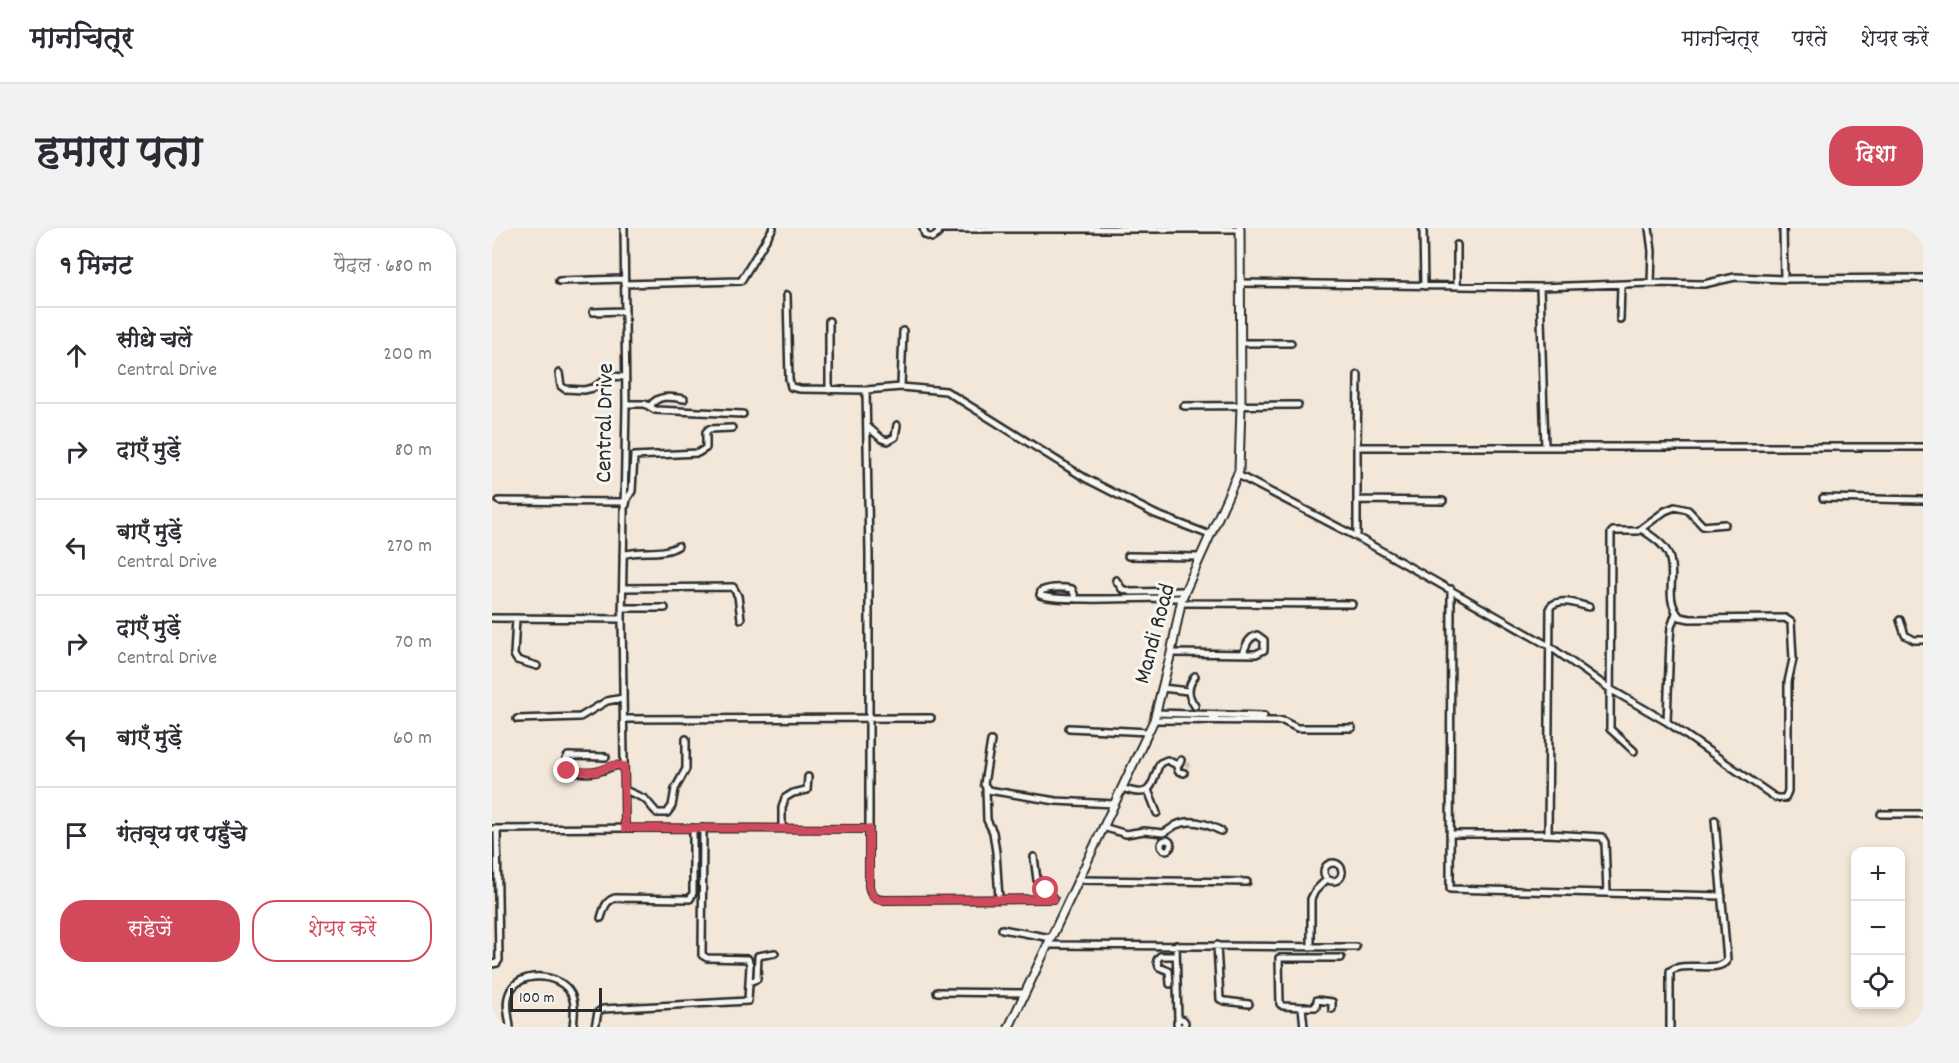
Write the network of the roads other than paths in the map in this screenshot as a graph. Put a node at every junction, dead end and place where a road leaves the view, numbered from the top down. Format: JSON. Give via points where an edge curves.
{"nodes":[{"id":1,"x":624,"y":228,"type":"edge"},
{"id":2,"x":773,"y":228,"type":"edge"},
{"id":3,"x":923,"y":228,"type":"edge"},
{"id":4,"x":1424,"y":228,"type":"edge"},
{"id":5,"x":1649,"y":228,"type":"edge"},
{"id":6,"x":1783,"y":228,"type":"edge"},
{"id":7,"x":939,"y":229,"type":"edge"},
{"id":8,"x":1240,"y":229,"type":"edge"},
{"id":9,"x":1457,"y":245,"type":"dead end"},
{"id":10,"x":1923,"y":278,"type":"edge"},
{"id":11,"x":1784,"y":279,"type":"junction"},
{"id":12,"x":559,"y":281,"type":"dead end"},
{"id":13,"x":624,"y":281,"type":"junction"},
{"id":14,"x":1241,"y":283,"type":"junction"},
{"id":15,"x":1652,"y":283,"type":"junction"},
{"id":16,"x":1620,"y":285,"type":"junction"},
{"id":17,"x":1424,"y":286,"type":"junction"},
{"id":18,"x":1457,"y":286,"type":"junction"},
{"id":19,"x":1540,"y":287,"type":"junction"},
{"id":20,"x":787,"y":295,"type":"dead end"},
{"id":21,"x":624,"y":311,"type":"junction"},
{"id":22,"x":593,"y":312,"type":"dead end"},
{"id":23,"x":1620,"y":319,"type":"dead end"},
{"id":24,"x":829,"y":321,"type":"dead end"},
{"id":25,"x":903,"y":331,"type":"dead end"},
{"id":26,"x":1241,"y":343,"type":"junction"},
{"id":27,"x":1291,"y":343,"type":"dead end"},
{"id":28,"x":559,"y":373,"type":"dead end"},
{"id":29,"x":1358,"y":375,"type":"dead end"},
{"id":30,"x":625,"y":377,"type":"junction"},
{"id":31,"x":901,"y":387,"type":"junction"},
{"id":32,"x":829,"y":390,"type":"junction"},
{"id":33,"x":866,"y":390,"type":"junction"},
{"id":34,"x":684,"y":399,"type":"dead end"},
{"id":35,"x":626,"y":404,"type":"junction"},
{"id":36,"x":1241,"y":405,"type":"junction"},
{"id":37,"x":1298,"y":405,"type":"dead end"},
{"id":38,"x":650,"y":406,"type":"junction"},
{"id":39,"x":1184,"y":406,"type":"dead end"},
{"id":40,"x":742,"y":414,"type":"dead end"},
{"id":41,"x":897,"y":425,"type":"dead end"},
{"id":42,"x":732,"y":428,"type":"dead end"},
{"id":43,"x":867,"y":428,"type":"junction"},
{"id":44,"x":1357,"y":447,"type":"junction"},
{"id":45,"x":1545,"y":447,"type":"junction"},
{"id":46,"x":1923,"y":447,"type":"edge"},
{"id":47,"x":1238,"y":475,"type":"junction"},
{"id":48,"x":1823,"y":498,"type":"dead end"},
{"id":49,"x":1357,"y":500,"type":"junction"},
{"id":50,"x":1923,"y":500,"type":"edge"},
{"id":51,"x":499,"y":501,"type":"dead end"},
{"id":52,"x":1443,"y":501,"type":"dead end"},
{"id":53,"x":623,"y":502,"type":"junction"},
{"id":54,"x":623,"y":516,"type":"junction"},
{"id":55,"x":1725,"y":524,"type":"dead end"},
{"id":56,"x":1641,"y":529,"type":"junction"},
{"id":57,"x":1210,"y":535,"type":"junction"},
{"id":58,"x":1357,"y":537,"type":"junction"},
{"id":59,"x":678,"y":546,"type":"dead end"},
{"id":60,"x":623,"y":555,"type":"junction"},
{"id":61,"x":1128,"y":556,"type":"dead end"},
{"id":62,"x":1200,"y":557,"type":"junction"},
{"id":63,"x":1116,"y":579,"type":"dead end"},
{"id":64,"x":622,"y":588,"type":"junction"},
{"id":65,"x":1450,"y":589,"type":"junction"},
{"id":66,"x":1183,"y":597,"type":"junction"},
{"id":67,"x":1076,"y":598,"type":"junction"},
{"id":68,"x":1352,"y":604,"type":"dead end"},
{"id":69,"x":1589,"y":607,"type":"dead end"},
{"id":70,"x":622,"y":608,"type":"junction"},
{"id":71,"x":664,"y":609,"type":"dead end"},
{"id":72,"x":1676,"y":613,"type":"junction"},
{"id":73,"x":492,"y":618,"type":"edge"},
{"id":74,"x":516,"y":618,"type":"junction"},
{"id":75,"x":622,"y":619,"type":"junction"},
{"id":76,"x":741,"y":619,"type":"dead end"},
{"id":77,"x":1900,"y":620,"type":"dead end"},
{"id":78,"x":1923,"y":640,"type":"edge"},
{"id":79,"x":1549,"y":646,"type":"junction"},
{"id":80,"x":1171,"y":653,"type":"junction"},
{"id":81,"x":1243,"y":654,"type":"dead end"},
{"id":82,"x":537,"y":666,"type":"dead end"},
{"id":83,"x":1195,"y":676,"type":"dead end"},
{"id":84,"x":1162,"y":688,"type":"junction"},
{"id":85,"x":1610,"y":689,"type":"junction"},
{"id":86,"x":1188,"y":691,"type":"junction"},
{"id":87,"x":623,"y":698,"type":"junction"},
{"id":88,"x":1195,"y":706,"type":"dead end"},
{"id":89,"x":1264,"y":716,"type":"dead end"},
{"id":90,"x":1155,"y":717,"type":"junction"},
{"id":91,"x":931,"y":718,"type":"dead end"},
{"id":92,"x":517,"y":719,"type":"dead end"},
{"id":93,"x":624,"y":719,"type":"junction"},
{"id":94,"x":868,"y":719,"type":"junction"},
{"id":95,"x":1667,"y":722,"type":"junction"},
{"id":96,"x":1069,"y":728,"type":"dead end"},
{"id":97,"x":1352,"y":728,"type":"dead end"},
{"id":98,"x":1148,"y":732,"type":"junction"},
{"id":99,"x":686,"y":739,"type":"dead end"},
{"id":100,"x":991,"y":741,"type":"dead end"},
{"id":101,"x":1634,"y":750,"type":"dead end"},
{"id":102,"x":606,"y":757,"type":"dead end"},
{"id":103,"x":624,"y":766,"type":"junction"},
{"id":104,"x":1184,"y":773,"type":"dead end"},
{"id":105,"x":808,"y":777,"type":"dead end"},
{"id":106,"x":986,"y":788,"type":"junction"},
{"id":107,"x":1122,"y":788,"type":"junction"},
{"id":108,"x":625,"y":790,"type":"junction"},
{"id":109,"x":1148,"y":790,"type":"junction"},
{"id":110,"x":1114,"y":804,"type":"junction"},
{"id":111,"x":1157,"y":813,"type":"dead end"},
{"id":112,"x":1881,"y":814,"type":"dead end"},
{"id":113,"x":1923,"y":814,"type":"edge"},
{"id":114,"x":1715,"y":820,"type":"dead end"},
{"id":115,"x":1103,"y":827,"type":"junction"},
{"id":116,"x":625,"y":828,"type":"junction"},
{"id":117,"x":693,"y":828,"type":"junction"},
{"id":118,"x":703,"y":828,"type":"junction"},
{"id":119,"x":495,"y":829,"type":"edge"},
{"id":120,"x":782,"y":829,"type":"junction"},
{"id":121,"x":869,"y":829,"type":"junction"},
{"id":122,"x":1221,"y":831,"type":"dead end"},
{"id":123,"x":1450,"y":834,"type":"junction"},
{"id":124,"x":1548,"y":834,"type":"junction"},
{"id":125,"x":1034,"y":857,"type":"dead end"},
{"id":126,"x":1327,"y":879,"type":"dead end"},
{"id":127,"x":1079,"y":880,"type":"junction"},
{"id":128,"x":1248,"y":882,"type":"dead end"},
{"id":129,"x":1607,"y":893,"type":"junction"},
{"id":130,"x":1722,"y":896,"type":"junction"},
{"id":131,"x":999,"y":898,"type":"junction"},
{"id":132,"x":601,"y":918,"type":"dead end"},
{"id":133,"x":1002,"y":929,"type":"dead end"},
{"id":134,"x":1050,"y":941,"type":"junction"},
{"id":135,"x":1176,"y":945,"type":"junction"},
{"id":136,"x":1217,"y":945,"type":"junction"},
{"id":137,"x":1311,"y":946,"type":"junction"},
{"id":138,"x":1324,"y":946,"type":"junction"},
{"id":139,"x":1356,"y":946,"type":"dead end"},
{"id":140,"x":775,"y":953,"type":"dead end"},
{"id":141,"x":1176,"y":956,"type":"junction"},
{"id":142,"x":1324,"y":957,"type":"junction"},
{"id":143,"x":1341,"y":958,"type":"dead end"},
{"id":144,"x":492,"y":964,"type":"edge"},
{"id":145,"x":749,"y":982,"type":"junction"},
{"id":146,"x":1170,"y":984,"type":"dead end"},
{"id":147,"x":937,"y":992,"type":"dead end"},
{"id":148,"x":1024,"y":993,"type":"junction"},
{"id":149,"x":1249,"y":1004,"type":"dead end"},
{"id":150,"x":1302,"y":1007,"type":"junction"},
{"id":151,"x":1332,"y":1009,"type":"dead end"},
{"id":152,"x":1179,"y":1025,"type":"edge"},
{"id":153,"x":510,"y":1027,"type":"edge"},
{"id":154,"x":573,"y":1027,"type":"edge"},
{"id":155,"x":596,"y":1027,"type":"edge"},
{"id":156,"x":1009,"y":1027,"type":"edge"},
{"id":157,"x":1304,"y":1027,"type":"edge"},
{"id":158,"x":1670,"y":1027,"type":"edge"}],
"edges":[{"from":1,"to":13,"type":"street","name":"Central Drive"},
{"from":2,"to":13,"type":"street","via":[[741,281]]},
{"from":3,"to":7,"type":"street","via":[[925,235],[932,238]]},
{"from":4,"to":17,"type":"street"},
{"from":5,"to":15,"type":"street"},
{"from":6,"to":11,"type":"street"},
{"from":7,"to":8,"type":"street"},
{"from":8,"to":14,"type":"street","name":"Mandi Road"},
{"from":9,"to":18,"type":"street"},
{"from":10,"to":11,"type":"street"},
{"from":11,"to":15,"type":"street","via":[[1735,277],[1710,284]]},
{"from":12,"to":13,"type":"street"},
{"from":13,"to":21,"type":"street","name":"Central Drive"},
{"from":14,"to":17,"type":"street"},
{"from":14,"to":26,"type":"street","name":"Mandi Road"},
{"from":15,"to":16,"type":"street"},
{"from":16,"to":19,"type":"street"},
{"from":16,"to":23,"type":"street"},
{"from":17,"to":18,"type":"street"},
{"from":18,"to":19,"type":"street"},
{"from":19,"to":45,"type":"street"},
{"from":20,"to":32,"type":"street","via":[[790,385],[800,390]]},
{"from":21,"to":22,"type":"street"},
{"from":21,"to":30,"type":"street","name":"Central Drive"},
{"from":24,"to":32,"type":"street"},
{"from":25,"to":31,"type":"street"},
{"from":26,"to":27,"type":"street"},
{"from":26,"to":36,"type":"street","name":"Mandi Road"},
{"from":28,"to":30,"type":"street","via":[[565,389],[592,388],[611,376]]},
{"from":29,"to":44,"type":"street"},
{"from":30,"to":35,"type":"street","name":"Central Drive"},
{"from":31,"to":33,"type":"street"},
{"from":31,"to":57,"type":"street","via":[[951,393],[1085,478],[1155,514]]},
{"from":32,"to":33,"type":"street"},
{"from":33,"to":43,"type":"street"},
{"from":34,"to":38,"type":"street","via":[[663,397]]},
{"from":35,"to":38,"type":"street"},
{"from":35,"to":53,"type":"street","name":"Central Drive"},
{"from":36,"to":37,"type":"street"},
{"from":36,"to":39,"type":"street"},
{"from":36,"to":47,"type":"street","name":"Mandi Road"},
{"from":38,"to":40,"type":"street","via":[[655,411]]},
{"from":41,"to":43,"type":"street","via":[[895,436],[888,441]]},
{"from":42,"to":54,"type":"street","via":[[709,429],[706,448],[698,453],[634,456],[632,491]]},
{"from":43,"to":94,"type":"street"},
{"from":44,"to":45,"type":"street"},
{"from":44,"to":49,"type":"street"},
{"from":45,"to":46,"type":"street"},
{"from":47,"to":57,"type":"street","name":"Mandi Road"},
{"from":47,"to":58,"type":"street"},
{"from":48,"to":50,"type":"street"},
{"from":49,"to":52,"type":"street"},
{"from":49,"to":58,"type":"street"},
{"from":51,"to":53,"type":"street"},
{"from":53,"to":54,"type":"street","name":"Central Drive"},
{"from":54,"to":60,"type":"street","name":"Central Drive"},
{"from":55,"to":56,"type":"street","via":[[1702,526],[1688,510],[1675,507]]},
{"from":56,"to":72,"type":"street","via":[[1663,546],[1669,556],[1671,602]]},
{"from":56,"to":85,"type":"street","via":[[1613,531],[1610,535]]},
{"from":57,"to":62,"type":"street","name":"Mandi Road"},
{"from":58,"to":65,"type":"street"},
{"from":59,"to":60,"type":"street","via":[[665,552]]},
{"from":60,"to":64,"type":"street","name":"Central Drive"},
{"from":61,"to":62,"type":"street"},
{"from":62,"to":66,"type":"street","name":"Mandi Road"},
{"from":63,"to":66,"type":"street","via":[[1122,589],[1131,592]]},
{"from":64,"to":70,"type":"street","name":"Central Drive"},
{"from":64,"to":76,"type":"street","via":[[733,587]]},
{"from":65,"to":79,"type":"street"},
{"from":65,"to":123,"type":"street"},
{"from":66,"to":67,"type":"street"},
{"from":66,"to":68,"type":"street"},
{"from":66,"to":80,"type":"street","name":"Mandi Road"},
{"from":67,"to":67,"type":"street","via":[[1043,598],[1040,595],[1050,588],[1072,589]]},
{"from":69,"to":79,"type":"street","via":[[1565,602],[1551,604]]},
{"from":70,"to":71,"type":"street"},
{"from":70,"to":75,"type":"street","name":"Central Drive"},
{"from":72,"to":95,"type":"street","via":[[1671,633]]},
{"from":72,"to":95,"type":"street","via":[[1684,618],[1785,618],[1791,622],[1793,659],[1788,682],[1786,797],[1776,798]]},
{"from":73,"to":74,"type":"street"},
{"from":74,"to":75,"type":"street"},
{"from":74,"to":82,"type":"street","via":[[514,655],[517,660]]},
{"from":75,"to":87,"type":"street","name":"Central Drive"},
{"from":77,"to":78,"type":"street","via":[[1908,638]]},
{"from":79,"to":85,"type":"street"},
{"from":79,"to":124,"type":"street"},
{"from":80,"to":81,"type":"street"},
{"from":80,"to":84,"type":"street","name":"Mandi Road"},
{"from":83,"to":86,"type":"street"},
{"from":84,"to":86,"type":"street"},
{"from":84,"to":90,"type":"street","name":"Mandi Road"},
{"from":85,"to":95,"type":"street"},
{"from":85,"to":101,"type":"street","via":[[1610,729]]},
{"from":86,"to":88,"type":"street"},
{"from":87,"to":92,"type":"street","via":[[607,701],[580,717]]},
{"from":87,"to":93,"type":"street","name":"Central Drive"},
{"from":89,"to":90,"type":"street"},
{"from":90,"to":97,"type":"street","via":[[1283,721],[1296,728]]},
{"from":90,"to":98,"type":"street","name":"Mandi Road"},
{"from":91,"to":94,"type":"street"},
{"from":93,"to":94,"type":"street"},
{"from":93,"to":103,"type":"street","name":"Central Drive"},
{"from":94,"to":121,"type":"street"},
{"from":96,"to":98,"type":"street"},
{"from":98,"to":107,"type":"street","name":"Mandi Road"},
{"from":99,"to":108,"type":"street","via":[[686,769],[667,813],[657,813],[645,799]]},
{"from":100,"to":106,"type":"street"},
{"from":102,"to":103,"type":"street","via":[[568,756],[565,768],[596,772],[614,765]]},
{"from":103,"to":108,"type":"street","name":"Central Drive"},
{"from":104,"to":109,"type":"street","via":[[1178,771],[1179,763],[1160,763]]},
{"from":105,"to":120,"type":"street","via":[[807,790],[785,798]]},
{"from":106,"to":110,"type":"street","via":[[1056,801]]},
{"from":106,"to":131,"type":"street"},
{"from":107,"to":109,"type":"street"},
{"from":107,"to":110,"type":"street","name":"Mandi Road"},
{"from":108,"to":116,"type":"street","name":"Central Drive"},
{"from":109,"to":111,"type":"street"},
{"from":110,"to":115,"type":"street","name":"Mandi Road"},
{"from":112,"to":113,"type":"street"},
{"from":114,"to":130,"type":"street"},
{"from":115,"to":122,"type":"street","via":[[1126,834],[1144,831],[1164,837],[1178,824],[1192,822]]},
{"from":115,"to":127,"type":"street","name":"Mandi Road"},
{"from":116,"to":117,"type":"street"},
{"from":116,"to":119,"type":"street"},
{"from":117,"to":118,"type":"street"},
{"from":117,"to":132,"type":"street","via":[[690,899],[615,898],[606,904]]},
{"from":118,"to":120,"type":"street"},
{"from":118,"to":145,"type":"street","via":[[702,955],[748,958]]},
{"from":119,"to":144,"type":"street","via":[[499,960]]},
{"from":120,"to":121,"type":"street"},
{"from":121,"to":131,"type":"street","via":[[869,886],[873,897]]},
{"from":123,"to":124,"type":"street"},
{"from":123,"to":129,"type":"street","via":[[1451,890]]},
{"from":124,"to":129,"type":"street","via":[[1604,838]]},
{"from":125,"to":131,"type":"street","via":[[1037,880],[1054,899]]},
{"from":126,"to":137,"type":"street","via":[[1311,899]]},
{"from":127,"to":128,"type":"street"},
{"from":127,"to":134,"type":"street","name":"Mandi Road"},
{"from":129,"to":130,"type":"street"},
{"from":130,"to":158,"type":"street","via":[[1727,960],[1721,966],[1671,970]]},
{"from":133,"to":134,"type":"street"},
{"from":134,"to":135,"type":"street"},
{"from":134,"to":148,"type":"street","name":"Mandi Road"},
{"from":135,"to":136,"type":"street"},
{"from":135,"to":141,"type":"street"},
{"from":136,"to":137,"type":"street"},
{"from":136,"to":149,"type":"street","via":[[1220,999]]},
{"from":137,"to":138,"type":"street"},
{"from":138,"to":139,"type":"street"},
{"from":138,"to":142,"type":"street"},
{"from":140,"to":145,"type":"street","via":[[758,956],[757,979]]},
{"from":141,"to":146,"type":"street","via":[[1160,956],[1157,960],[1159,967],[1169,971]]},
{"from":141,"to":152,"type":"street"},
{"from":142,"to":143,"type":"street"},
{"from":142,"to":150,"type":"street","via":[[1279,958],[1280,1004]]},
{"from":145,"to":155,"type":"street","via":[[747,1002],[603,1009],[598,1012]]},
{"from":147,"to":148,"type":"street"},
{"from":148,"to":156,"type":"street","name":"Mandi Road"},
{"from":150,"to":151,"type":"street","via":[[1316,1007],[1317,1000],[1326,1000],[1331,1001]]},
{"from":150,"to":157,"type":"street"},
{"from":153,"to":154,"type":"street","via":[[507,1002],[515,983],[544,977],[560,981],[570,991],[574,1001]]}]}
